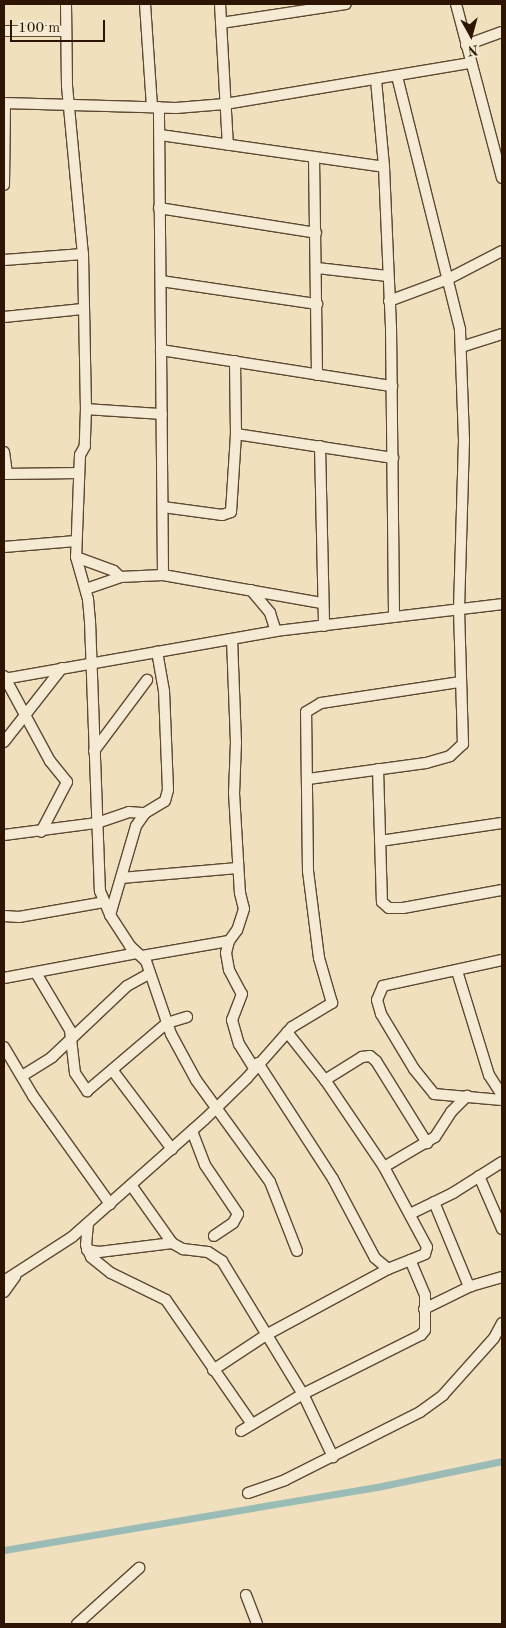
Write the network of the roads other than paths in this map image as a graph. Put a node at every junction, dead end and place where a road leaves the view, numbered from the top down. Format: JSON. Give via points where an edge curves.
{"nodes":[{"id":1,"x":66,"y":4,"type":"edge"},
{"id":2,"x":145,"y":4,"type":"edge"},
{"id":3,"x":220,"y":4,"type":"edge"},
{"id":4,"x":346,"y":4,"type":"edge"},
{"id":5,"x":456,"y":4,"type":"edge"},
{"id":6,"x":220,"y":23,"type":"junction"},
{"id":7,"x":4,"y":31,"type":"edge"},
{"id":8,"x":66,"y":31,"type":"junction"},
{"id":9,"x":502,"y":32,"type":"edge"},
{"id":10,"x":466,"y":45,"type":"junction"},
{"id":11,"x":471,"y":63,"type":"junction"},
{"id":12,"x":396,"y":76,"type":"junction"},
{"id":13,"x":376,"y":80,"type":"junction"},
{"id":14,"x":4,"y":103,"type":"edge"},
{"id":15,"x":225,"y":104,"type":"junction"},
{"id":16,"x":71,"y":106,"type":"junction"},
{"id":17,"x":156,"y":107,"type":"junction"},
{"id":18,"x":160,"y":136,"type":"junction"},
{"id":19,"x":228,"y":145,"type":"junction"},
{"id":20,"x":314,"y":158,"type":"junction"},
{"id":21,"x":384,"y":167,"type":"junction"},
{"id":22,"x":502,"y":178,"type":"edge"},
{"id":23,"x":4,"y":185,"type":"edge"},
{"id":24,"x":159,"y":208,"type":"junction"},
{"id":25,"x":316,"y":233,"type":"junction"},
{"id":26,"x":502,"y":251,"type":"edge"},
{"id":27,"x":83,"y":254,"type":"junction"},
{"id":28,"x":4,"y":260,"type":"edge"},
{"id":29,"x":317,"y":268,"type":"junction"},
{"id":30,"x":388,"y":276,"type":"junction"},
{"id":31,"x":448,"y":278,"type":"junction"},
{"id":32,"x":161,"y":281,"type":"junction"},
{"id":33,"x":389,"y":301,"type":"junction"},
{"id":34,"x":317,"y":304,"type":"junction"},
{"id":35,"x":83,"y":309,"type":"junction"},
{"id":36,"x":4,"y":317,"type":"edge"},
{"id":37,"x":502,"y":334,"type":"edge"},
{"id":38,"x":461,"y":347,"type":"junction"},
{"id":39,"x":162,"y":350,"type":"junction"},
{"id":40,"x":235,"y":361,"type":"junction"},
{"id":41,"x":317,"y":375,"type":"junction"},
{"id":42,"x":392,"y":386,"type":"junction"},
{"id":43,"x":86,"y":409,"type":"junction"},
{"id":44,"x":162,"y":414,"type":"junction"},
{"id":45,"x":236,"y":434,"type":"junction"},
{"id":46,"x":320,"y":446,"type":"junction"},
{"id":47,"x":4,"y":452,"type":"edge"},
{"id":48,"x":392,"y":458,"type":"junction"},
{"id":49,"x":79,"y":473,"type":"junction"},
{"id":50,"x":5,"y":474,"type":"edge"},
{"id":51,"x":163,"y":507,"type":"junction"},
{"id":52,"x":76,"y":541,"type":"junction"},
{"id":53,"x":4,"y":546,"type":"edge"},
{"id":54,"x":76,"y":557,"type":"junction"},
{"id":55,"x":163,"y":574,"type":"junction"},
{"id":56,"x":120,"y":577,"type":"junction"},
{"id":57,"x":86,"y":589,"type":"junction"},
{"id":58,"x":251,"y":590,"type":"junction"},
{"id":59,"x":322,"y":603,"type":"junction"},
{"id":60,"x":502,"y":604,"type":"edge"},
{"id":61,"x":459,"y":609,"type":"junction"},
{"id":62,"x":394,"y":617,"type":"junction"},
{"id":63,"x":324,"y":626,"type":"junction"},
{"id":64,"x":276,"y":632,"type":"junction"},
{"id":65,"x":232,"y":639,"type":"junction"},
{"id":66,"x":157,"y":652,"type":"junction"},
{"id":67,"x":91,"y":664,"type":"junction"},
{"id":68,"x":62,"y":668,"type":"junction"},
{"id":69,"x":4,"y":678,"type":"edge"},
{"id":70,"x":147,"y":680,"type":"dead end"},
{"id":71,"x":460,"y":682,"type":"junction"},
{"id":72,"x":26,"y":714,"type":"junction"},
{"id":73,"x":4,"y":742,"type":"edge"},
{"id":74,"x":94,"y":751,"type":"junction"},
{"id":75,"x":378,"y":769,"type":"junction"},
{"id":76,"x":308,"y":779,"type":"junction"},
{"id":77,"x":145,"y":813,"type":"junction"},
{"id":78,"x":97,"y":823,"type":"junction"},
{"id":79,"x":502,"y":824,"type":"edge"},
{"id":80,"x":41,"y":832,"type":"junction"},
{"id":81,"x":4,"y":835,"type":"edge"},
{"id":82,"x":380,"y":841,"type":"junction"},
{"id":83,"x":238,"y":868,"type":"junction"},
{"id":84,"x":122,"y":878,"type":"junction"},
{"id":85,"x":502,"y":890,"type":"edge"},
{"id":86,"x":104,"y":902,"type":"junction"},
{"id":87,"x":110,"y":915,"type":"junction"},
{"id":88,"x":4,"y":916,"type":"edge"},
{"id":89,"x":229,"y":941,"type":"junction"},
{"id":90,"x":140,"y":954,"type":"junction"},
{"id":91,"x":502,"y":960,"type":"edge"},
{"id":92,"x":457,"y":971,"type":"junction"},
{"id":93,"x":36,"y":973,"type":"junction"},
{"id":94,"x":150,"y":973,"type":"junction"},
{"id":95,"x":4,"y":978,"type":"edge"},
{"id":96,"x":187,"y":1017,"type":"dead end"},
{"id":97,"x":167,"y":1023,"type":"junction"},
{"id":98,"x":287,"y":1032,"type":"junction"},
{"id":99,"x":71,"y":1040,"type":"junction"},
{"id":100,"x":4,"y":1047,"type":"edge"},
{"id":101,"x":256,"y":1065,"type":"junction"},
{"id":102,"x":112,"y":1071,"type":"junction"},
{"id":103,"x":22,"y":1076,"type":"junction"},
{"id":104,"x":325,"y":1080,"type":"junction"},
{"id":105,"x":502,"y":1095,"type":"edge"},
{"id":106,"x":467,"y":1096,"type":"junction"},
{"id":107,"x":502,"y":1100,"type":"edge"},
{"id":108,"x":215,"y":1108,"type":"junction"},
{"id":109,"x":192,"y":1131,"type":"junction"},
{"id":110,"x":427,"y":1143,"type":"junction"},
{"id":111,"x":172,"y":1149,"type":"junction"},
{"id":112,"x":502,"y":1162,"type":"edge"},
{"id":113,"x":384,"y":1167,"type":"junction"},
{"id":114,"x":479,"y":1176,"type":"junction"},
{"id":115,"x":131,"y":1185,"type":"junction"},
{"id":116,"x":434,"y":1202,"type":"junction"},
{"id":117,"x":110,"y":1204,"type":"junction"},
{"id":118,"x":410,"y":1214,"type":"junction"},
{"id":119,"x":88,"y":1223,"type":"junction"},
{"id":120,"x":502,"y":1229,"type":"edge"},
{"id":121,"x":214,"y":1236,"type":"dead end"},
{"id":122,"x":172,"y":1243,"type":"junction"},
{"id":123,"x":87,"y":1250,"type":"junction"},
{"id":124,"x":297,"y":1251,"type":"dead end"},
{"id":125,"x":410,"y":1260,"type":"junction"},
{"id":126,"x":388,"y":1269,"type":"junction"},
{"id":127,"x":15,"y":1276,"type":"junction"},
{"id":128,"x":502,"y":1278,"type":"edge"},
{"id":129,"x":4,"y":1281,"type":"edge"},
{"id":130,"x":471,"y":1286,"type":"junction"},
{"id":131,"x":4,"y":1292,"type":"edge"},
{"id":132,"x":424,"y":1309,"type":"junction"},
{"id":133,"x":502,"y":1323,"type":"edge"},
{"id":134,"x":266,"y":1335,"type":"junction"},
{"id":135,"x":213,"y":1370,"type":"junction"},
{"id":136,"x":303,"y":1394,"type":"junction"},
{"id":137,"x":252,"y":1424,"type":"junction"},
{"id":138,"x":241,"y":1431,"type":"dead end"},
{"id":139,"x":332,"y":1457,"type":"junction"},
{"id":140,"x":248,"y":1493,"type":"dead end"},
{"id":141,"x":139,"y":1568,"type":"dead end"},
{"id":142,"x":246,"y":1595,"type":"dead end"},
{"id":143,"x":77,"y":1624,"type":"edge"},
{"id":144,"x":256,"y":1624,"type":"edge"}],
"edges":[{"from":1,"to":8,"type":"street"},
{"from":2,"to":17,"type":"street"},
{"from":3,"to":6,"type":"street"},
{"from":4,"to":6,"type":"street"},
{"from":5,"to":10,"type":"street"},
{"from":6,"to":15,"type":"street"},
{"from":7,"to":8,"type":"street"},
{"from":8,"to":16,"type":"street"},
{"from":9,"to":10,"type":"street"},
{"from":10,"to":11,"type":"street"},
{"from":11,"to":12,"type":"street"},
{"from":11,"to":22,"type":"street"},
{"from":12,"to":13,"type":"street"},
{"from":12,"to":31,"type":"street"},
{"from":13,"to":15,"type":"street"},
{"from":13,"to":21,"type":"street"},
{"from":14,"to":16,"type":"street"},
{"from":14,"to":23,"type":"street"},
{"from":15,"to":17,"type":"street"},
{"from":15,"to":19,"type":"street"},
{"from":16,"to":17,"type":"street"},
{"from":16,"to":27,"type":"street"},
{"from":17,"to":18,"type":"street"},
{"from":18,"to":19,"type":"street"},
{"from":18,"to":24,"type":"street"},
{"from":19,"to":20,"type":"street"},
{"from":20,"to":21,"type":"street"},
{"from":20,"to":25,"type":"street"},
{"from":21,"to":30,"type":"street"},
{"from":24,"to":25,"type":"street"},
{"from":24,"to":32,"type":"street"},
{"from":25,"to":29,"type":"street"},
{"from":26,"to":31,"type":"street"},
{"from":27,"to":28,"type":"street"},
{"from":27,"to":35,"type":"street"},
{"from":29,"to":30,"type":"street"},
{"from":29,"to":34,"type":"street"},
{"from":30,"to":33,"type":"street"},
{"from":31,"to":33,"type":"street"},
{"from":31,"to":38,"type":"street"},
{"from":32,"to":34,"type":"street"},
{"from":32,"to":39,"type":"street"},
{"from":33,"to":42,"type":"street"},
{"from":34,"to":41,"type":"street"},
{"from":35,"to":36,"type":"street"},
{"from":35,"to":43,"type":"street"},
{"from":37,"to":38,"type":"street"},
{"from":38,"to":61,"type":"street","via":[[464,440]]},
{"from":39,"to":40,"type":"street"},
{"from":39,"to":44,"type":"street"},
{"from":40,"to":41,"type":"street"},
{"from":40,"to":45,"type":"street"},
{"from":41,"to":42,"type":"street"},
{"from":42,"to":48,"type":"street"},
{"from":43,"to":44,"type":"street"},
{"from":43,"to":49,"type":"street","via":[[85,446],[80,456]]},
{"from":44,"to":51,"type":"street"},
{"from":45,"to":46,"type":"street"},
{"from":45,"to":51,"type":"street","via":[[231,512],[222,515]]},
{"from":46,"to":48,"type":"street"},
{"from":46,"to":59,"type":"street"},
{"from":47,"to":50,"type":"street"},
{"from":48,"to":62,"type":"street"},
{"from":49,"to":50,"type":"street"},
{"from":49,"to":52,"type":"street"},
{"from":51,"to":55,"type":"street"},
{"from":52,"to":53,"type":"street"},
{"from":52,"to":54,"type":"street"},
{"from":54,"to":56,"type":"street","via":[[114,571]]},
{"from":54,"to":57,"type":"street"},
{"from":55,"to":56,"type":"street"},
{"from":55,"to":58,"type":"street"},
{"from":56,"to":57,"type":"street"},
{"from":57,"to":67,"type":"street"},
{"from":58,"to":59,"type":"street"},
{"from":58,"to":64,"type":"street","via":[[270,613]]},
{"from":59,"to":63,"type":"street"},
{"from":60,"to":61,"type":"street"},
{"from":61,"to":62,"type":"street"},
{"from":61,"to":71,"type":"street"},
{"from":62,"to":63,"type":"street"},
{"from":63,"to":64,"type":"street"},
{"from":64,"to":65,"type":"street"},
{"from":65,"to":66,"type":"street"},
{"from":65,"to":83,"type":"street"},
{"from":66,"to":67,"type":"street"},
{"from":66,"to":77,"type":"street","via":[[164,691],[168,790],[165,801]]},
{"from":67,"to":68,"type":"street"},
{"from":67,"to":74,"type":"street"},
{"from":68,"to":69,"type":"street"},
{"from":68,"to":72,"type":"street"},
{"from":69,"to":72,"type":"street"},
{"from":70,"to":74,"type":"street"},
{"from":71,"to":75,"type":"street","via":[[463,733],[459,750],[426,763]]},
{"from":71,"to":76,"type":"street","via":[[312,706],[306,712]]},
{"from":72,"to":73,"type":"street"},
{"from":72,"to":80,"type":"street","via":[[50,761],[67,782]]},
{"from":74,"to":78,"type":"street"},
{"from":75,"to":76,"type":"street"},
{"from":75,"to":82,"type":"street"},
{"from":76,"to":98,"type":"street","via":[[312,908],[319,958],[332,1003]]},
{"from":77,"to":78,"type":"street","via":[[113,815]]},
{"from":77,"to":84,"type":"street","via":[[128,847]]},
{"from":78,"to":80,"type":"street"},
{"from":78,"to":86,"type":"street","via":[[100,890]]},
{"from":79,"to":82,"type":"street"},
{"from":80,"to":81,"type":"street"},
{"from":82,"to":85,"type":"street","via":[[382,902],[389,908]]},
{"from":83,"to":84,"type":"street"},
{"from":83,"to":89,"type":"street","via":[[244,910]]},
{"from":84,"to":87,"type":"street"},
{"from":86,"to":87,"type":"street"},
{"from":86,"to":88,"type":"street","via":[[19,917]]},
{"from":87,"to":90,"type":"street"},
{"from":89,"to":90,"type":"street"},
{"from":89,"to":101,"type":"street","via":[[229,970],[242,994],[232,1020],[239,1044]]},
{"from":90,"to":93,"type":"street"},
{"from":90,"to":94,"type":"street"},
{"from":91,"to":92,"type":"street"},
{"from":92,"to":105,"type":"street","via":[[488,1075]]},
{"from":92,"to":106,"type":"street","via":[[383,986],[377,1000],[414,1069],[434,1094]]},
{"from":93,"to":95,"type":"street"},
{"from":93,"to":99,"type":"street","via":[[64,1017]]},
{"from":94,"to":97,"type":"street"},
{"from":94,"to":99,"type":"street","via":[[128,986]]},
{"from":96,"to":97,"type":"street"},
{"from":97,"to":102,"type":"street"},
{"from":97,"to":108,"type":"street","via":[[196,1080]]},
{"from":98,"to":101,"type":"street"},
{"from":98,"to":104,"type":"street"},
{"from":99,"to":102,"type":"street","via":[[75,1073],[87,1091]]},
{"from":99,"to":103,"type":"street"},
{"from":100,"to":103,"type":"street"},
{"from":101,"to":108,"type":"street"},
{"from":101,"to":126,"type":"street","via":[[332,1179],[375,1258]]},
{"from":102,"to":111,"type":"street"},
{"from":103,"to":117,"type":"street"},
{"from":104,"to":110,"type":"street","via":[[362,1057],[370,1056],[376,1060]]},
{"from":104,"to":113,"type":"street"},
{"from":106,"to":107,"type":"street"},
{"from":106,"to":110,"type":"street"},
{"from":108,"to":109,"type":"street"},
{"from":108,"to":124,"type":"street","via":[[270,1182]]},
{"from":109,"to":111,"type":"street"},
{"from":109,"to":121,"type":"street","via":[[205,1164],[238,1214],[233,1223]]},
{"from":110,"to":113,"type":"street"},
{"from":111,"to":115,"type":"street"},
{"from":112,"to":114,"type":"street"},
{"from":113,"to":118,"type":"street"},
{"from":114,"to":116,"type":"street"},
{"from":114,"to":120,"type":"street"},
{"from":115,"to":117,"type":"street"},
{"from":115,"to":122,"type":"street"},
{"from":116,"to":118,"type":"street"},
{"from":116,"to":130,"type":"street"},
{"from":117,"to":119,"type":"street"},
{"from":118,"to":125,"type":"street","via":[[428,1250]]},
{"from":119,"to":123,"type":"street"},
{"from":119,"to":127,"type":"street"},
{"from":122,"to":123,"type":"street","via":[[100,1252]]},
{"from":122,"to":134,"type":"street","via":[[183,1249],[208,1252],[222,1261]]},
{"from":123,"to":135,"type":"street","via":[[111,1274],[166,1300]]},
{"from":125,"to":126,"type":"street"},
{"from":125,"to":132,"type":"street","via":[[425,1296]]},
{"from":126,"to":134,"type":"street"},
{"from":127,"to":129,"type":"street"},
{"from":127,"to":131,"type":"street"},
{"from":128,"to":130,"type":"street"},
{"from":130,"to":132,"type":"street"},
{"from":132,"to":136,"type":"street","via":[[425,1330],[421,1335]]},
{"from":133,"to":139,"type":"street","via":[[494,1338],[444,1394],[420,1412]]},
{"from":134,"to":135,"type":"street"},
{"from":134,"to":136,"type":"street"},
{"from":135,"to":137,"type":"street"},
{"from":136,"to":137,"type":"street"},
{"from":136,"to":139,"type":"street"},
{"from":137,"to":138,"type":"street"},
{"from":139,"to":140,"type":"street","via":[[285,1480]]},
{"from":141,"to":143,"type":"street"},
{"from":142,"to":144,"type":"street"}]}
